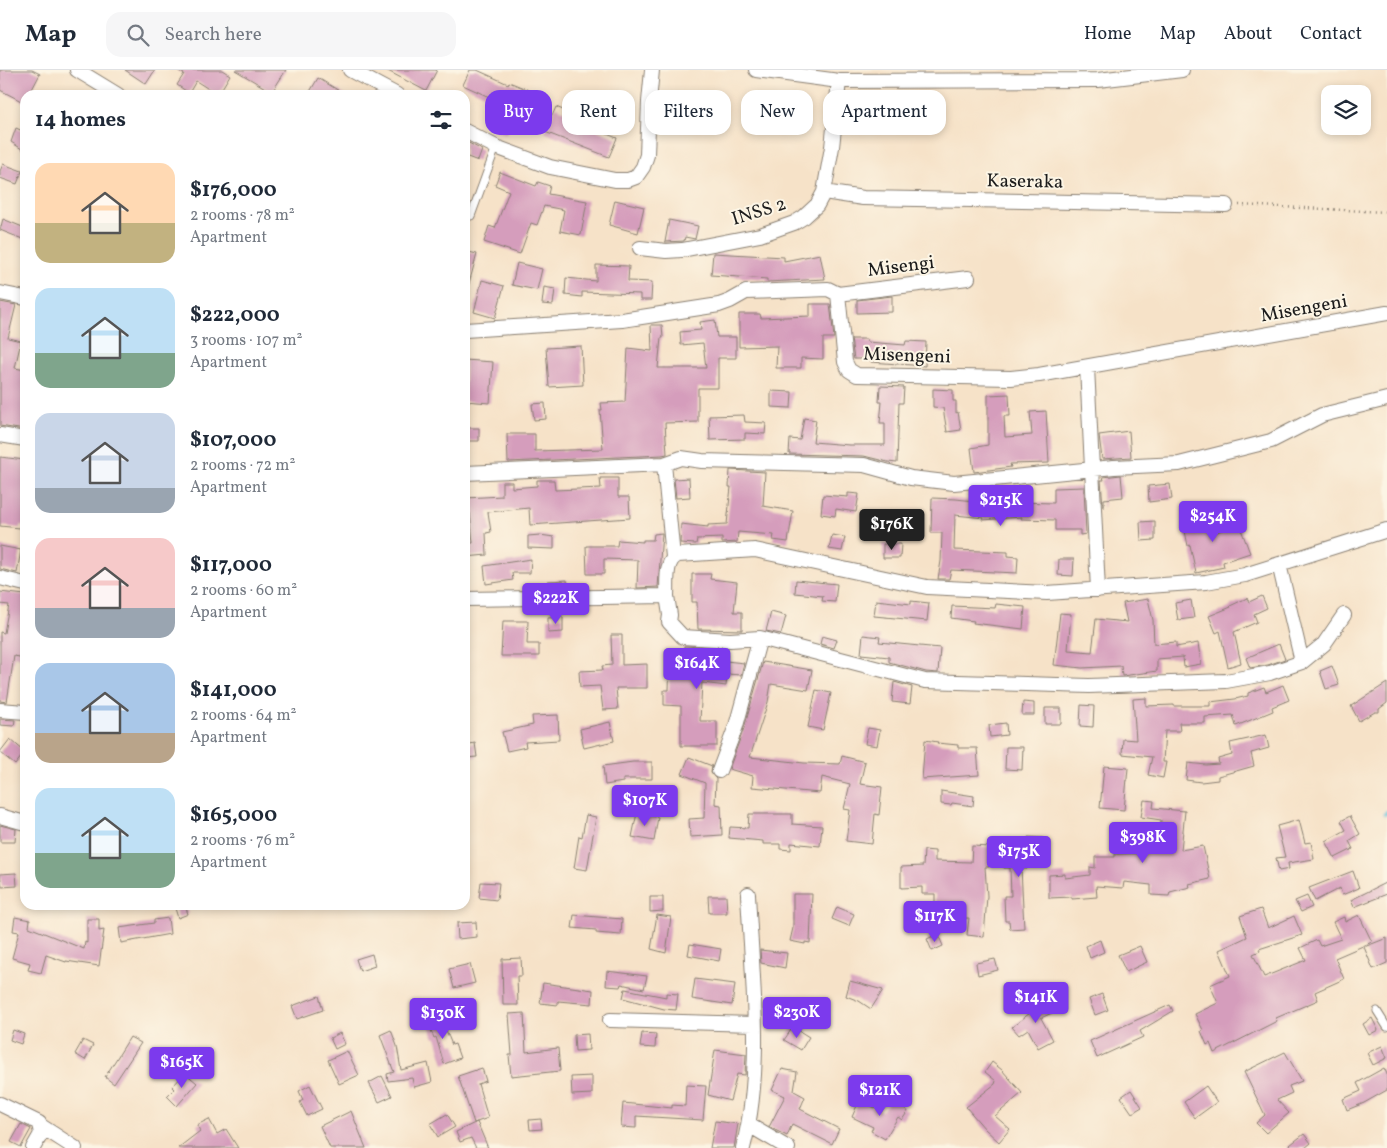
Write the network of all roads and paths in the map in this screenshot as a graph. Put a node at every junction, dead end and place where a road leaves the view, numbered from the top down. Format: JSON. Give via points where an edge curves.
{"nodes":[{"id":1,"x":77,"y":70,"type":"edge"},
{"id":2,"x":350,"y":70,"type":"edge"},
{"id":3,"x":652,"y":70,"type":"edge"},
{"id":4,"x":756,"y":70,"type":"edge"},
{"id":5,"x":1182,"y":70,"type":"edge"},
{"id":6,"x":839,"y":81,"type":"junction"},
{"id":7,"x":110,"y":90,"type":"edge"},
{"id":8,"x":388,"y":90,"type":"edge"},
{"id":9,"x":470,"y":133,"type":"edge"},
{"id":10,"x":496,"y":147,"type":"junction"},
{"id":11,"x":824,"y":192,"type":"junction"},
{"id":12,"x":1226,"y":205,"type":"joint"},
{"id":13,"x":1387,"y":212,"type":"edge"},
{"id":14,"x":471,"y":216,"type":"dead end"},
{"id":15,"x":640,"y":248,"type":"dead end"},
{"id":16,"x":968,"y":278,"type":"dead end"},
{"id":17,"x":0,"y":293,"type":"edge"},
{"id":18,"x":838,"y":294,"type":"junction"},
{"id":19,"x":20,"y":297,"type":"edge"},
{"id":20,"x":1387,"y":313,"type":"edge"},
{"id":21,"x":470,"y":330,"type":"edge"},
{"id":22,"x":1087,"y":367,"type":"junction"},
{"id":23,"x":1387,"y":399,"type":"edge"},
{"id":24,"x":0,"y":435,"type":"edge"},
{"id":25,"x":20,"y":438,"type":"edge"},
{"id":26,"x":664,"y":464,"type":"junction"},
{"id":27,"x":1092,"y":470,"type":"junction"},
{"id":28,"x":470,"y":473,"type":"edge"},
{"id":29,"x":1387,"y":530,"type":"edge"},
{"id":30,"x":673,"y":557,"type":"junction"},
{"id":31,"x":1278,"y":564,"type":"junction"},
{"id":32,"x":0,"y":578,"type":"edge"},
{"id":33,"x":20,"y":583,"type":"edge"},
{"id":34,"x":1098,"y":590,"type":"junction"},
{"id":35,"x":667,"y":596,"type":"junction"},
{"id":36,"x":470,"y":599,"type":"edge"},
{"id":37,"x":1344,"y":616,"type":"dead end"},
{"id":38,"x":760,"y":638,"type":"junction"},
{"id":39,"x":1302,"y":662,"type":"junction"},
{"id":40,"x":0,"y":710,"type":"edge"},
{"id":41,"x":20,"y":712,"type":"edge"},
{"id":42,"x":719,"y":772,"type":"dead end"},
{"id":43,"x":0,"y":816,"type":"edge"},
{"id":44,"x":20,"y":821,"type":"edge"},
{"id":45,"x":748,"y":894,"type":"dead end"},
{"id":46,"x":1377,"y":1011,"type":"dead end"},
{"id":47,"x":610,"y":1020,"type":"dead end"},
{"id":48,"x":754,"y":1024,"type":"junction"},
{"id":49,"x":1387,"y":1028,"type":"edge"},
{"id":50,"x":0,"y":1104,"type":"edge"},
{"id":51,"x":749,"y":1125,"type":"junction"},
{"id":52,"x":41,"y":1126,"type":"junction"},
{"id":53,"x":33,"y":1148,"type":"edge"},
{"id":54,"x":75,"y":1148,"type":"edge"},
{"id":55,"x":743,"y":1148,"type":"edge"},
{"id":56,"x":788,"y":1148,"type":"edge"}],
"edges":[{"from":1,"to":7,"type":"street"},
{"from":2,"to":8,"type":"street"},
{"from":3,"to":10,"type":"street","via":[[647,155],[636,177],[615,180],[550,167]]},
{"from":4,"to":6,"type":"street"},
{"from":5,"to":6,"type":"street","via":[[1098,80]]},
{"from":6,"to":11,"type":"street","name":"INSS 2"},
{"from":9,"to":10,"type":"street"},
{"from":10,"to":14,"type":"lane"},
{"from":11,"to":12,"type":"street","name":"Kaseraka","via":[[863,198]]},
{"from":11,"to":15,"type":"street","name":"INSS 2","via":[[817,205],[804,217],[760,234],[682,250]]},
{"from":12,"to":13,"type":"path"},
{"from":16,"to":18,"type":"street","name":"Misengi"},
{"from":17,"to":19,"type":"street"},
{"from":18,"to":21,"type":"street","via":[[828,289],[758,290],[719,305],[622,320]]},
{"from":18,"to":22,"type":"street","name":"Misengeni","via":[[844,362],[857,375],[1011,378]]},
{"from":20,"to":22,"type":"street","name":"Misengeni"},
{"from":22,"to":27,"type":"street"},
{"from":23,"to":27,"type":"street","via":[[1322,415],[1271,441],[1180,464]]},
{"from":24,"to":25,"type":"street"},
{"from":26,"to":27,"type":"street","via":[[681,458],[864,466],[911,478],[954,482]]},
{"from":26,"to":28,"type":"street"},
{"from":26,"to":30,"type":"street"},
{"from":27,"to":34,"type":"street"},
{"from":29,"to":31,"type":"street"},
{"from":30,"to":34,"type":"street","via":[[755,550],[939,588],[1047,593]]},
{"from":30,"to":35,"type":"street","via":[[668,564]]},
{"from":31,"to":34,"type":"street","via":[[1245,575],[1206,582]]},
{"from":31,"to":39,"type":"street"},
{"from":32,"to":33,"type":"street"},
{"from":35,"to":36,"type":"street"},
{"from":35,"to":38,"type":"street","via":[[669,622],[683,637]]},
{"from":37,"to":39,"type":"street","via":[[1324,644]]},
{"from":38,"to":39,"type":"street","via":[[925,681],[944,682],[1089,686],[1226,681],[1270,673]]},
{"from":38,"to":42,"type":"street","via":[[736,726]]},
{"from":40,"to":41,"type":"street"},
{"from":43,"to":44,"type":"street"},
{"from":45,"to":48,"type":"street"},
{"from":46,"to":49,"type":"lane"},
{"from":47,"to":48,"type":"street"},
{"from":48,"to":51,"type":"street","via":[[754,1088]]},
{"from":50,"to":52,"type":"street","via":[[39,1122]]},
{"from":51,"to":55,"type":"street"},
{"from":51,"to":56,"type":"street"},
{"from":52,"to":53,"type":"street","via":[[41,1134]]},
{"from":52,"to":54,"type":"street"}]}
